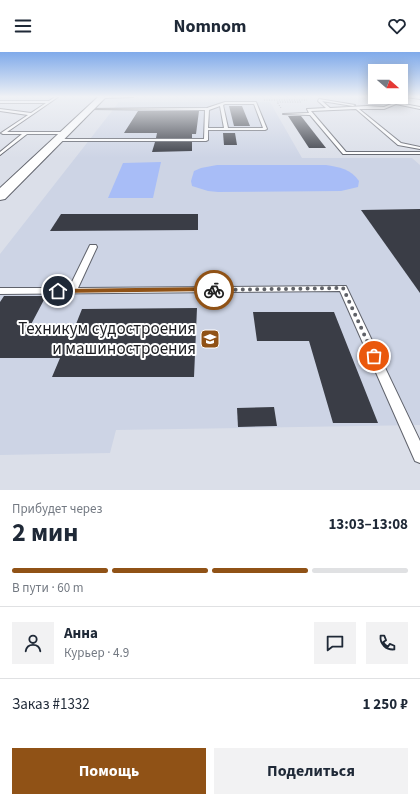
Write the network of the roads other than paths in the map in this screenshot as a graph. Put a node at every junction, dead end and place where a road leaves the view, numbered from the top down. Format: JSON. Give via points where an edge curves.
{"nodes":[{"id":1,"x":25,"y":117,"type":"edge"},
{"id":2,"x":81,"y":117,"type":"edge"},
{"id":3,"x":207,"y":117,"type":"edge"},
{"id":4,"x":224,"y":117,"type":"edge"},
{"id":5,"x":261,"y":117,"type":"edge"},
{"id":6,"x":315,"y":117,"type":"edge"},
{"id":7,"x":367,"y":117,"type":"edge"},
{"id":8,"x":206,"y":129,"type":"junction"},
{"id":9,"x":226,"y":129,"type":"junction"},
{"id":10,"x":1,"y":133,"type":"edge"},
{"id":11,"x":26,"y":133,"type":"junction"},
{"id":12,"x":61,"y":137,"type":"junction"},
{"id":13,"x":420,"y":148,"type":"edge"},
{"id":14,"x":420,"y":153,"type":"edge"},
{"id":15,"x":0,"y":154,"type":"edge"},
{"id":16,"x":0,"y":196,"type":"edge"},
{"id":17,"x":93,"y":247,"type":"dead end"},
{"id":18,"x":0,"y":291,"type":"edge"},
{"id":19,"x":72,"y":291,"type":"junction"},
{"id":20,"x":420,"y":456,"type":"edge"}],
"edges":[{"from":1,"to":10,"type":"lane"},
{"from":2,"to":12,"type":"street"},
{"from":3,"to":8,"type":"lane"},
{"from":4,"to":9,"type":"lane"},
{"from":5,"to":9,"type":"lane","via":[[265,129]]},
{"from":6,"to":14,"type":"lane","via":[[345,153]]},
{"from":7,"to":13,"type":"lane","via":[[400,144]]},
{"from":8,"to":9,"type":"lane"},
{"from":8,"to":12,"type":"lane","via":[[206,140]]},
{"from":10,"to":11,"type":"lane"},
{"from":11,"to":12,"type":"lane"},
{"from":11,"to":15,"type":"lane"},
{"from":12,"to":16,"type":"street"},
{"from":17,"to":19,"type":"lane"},
{"from":18,"to":19,"type":"lane"},
{"from":19,"to":20,"type":"lane","via":[[343,288]]}]}
